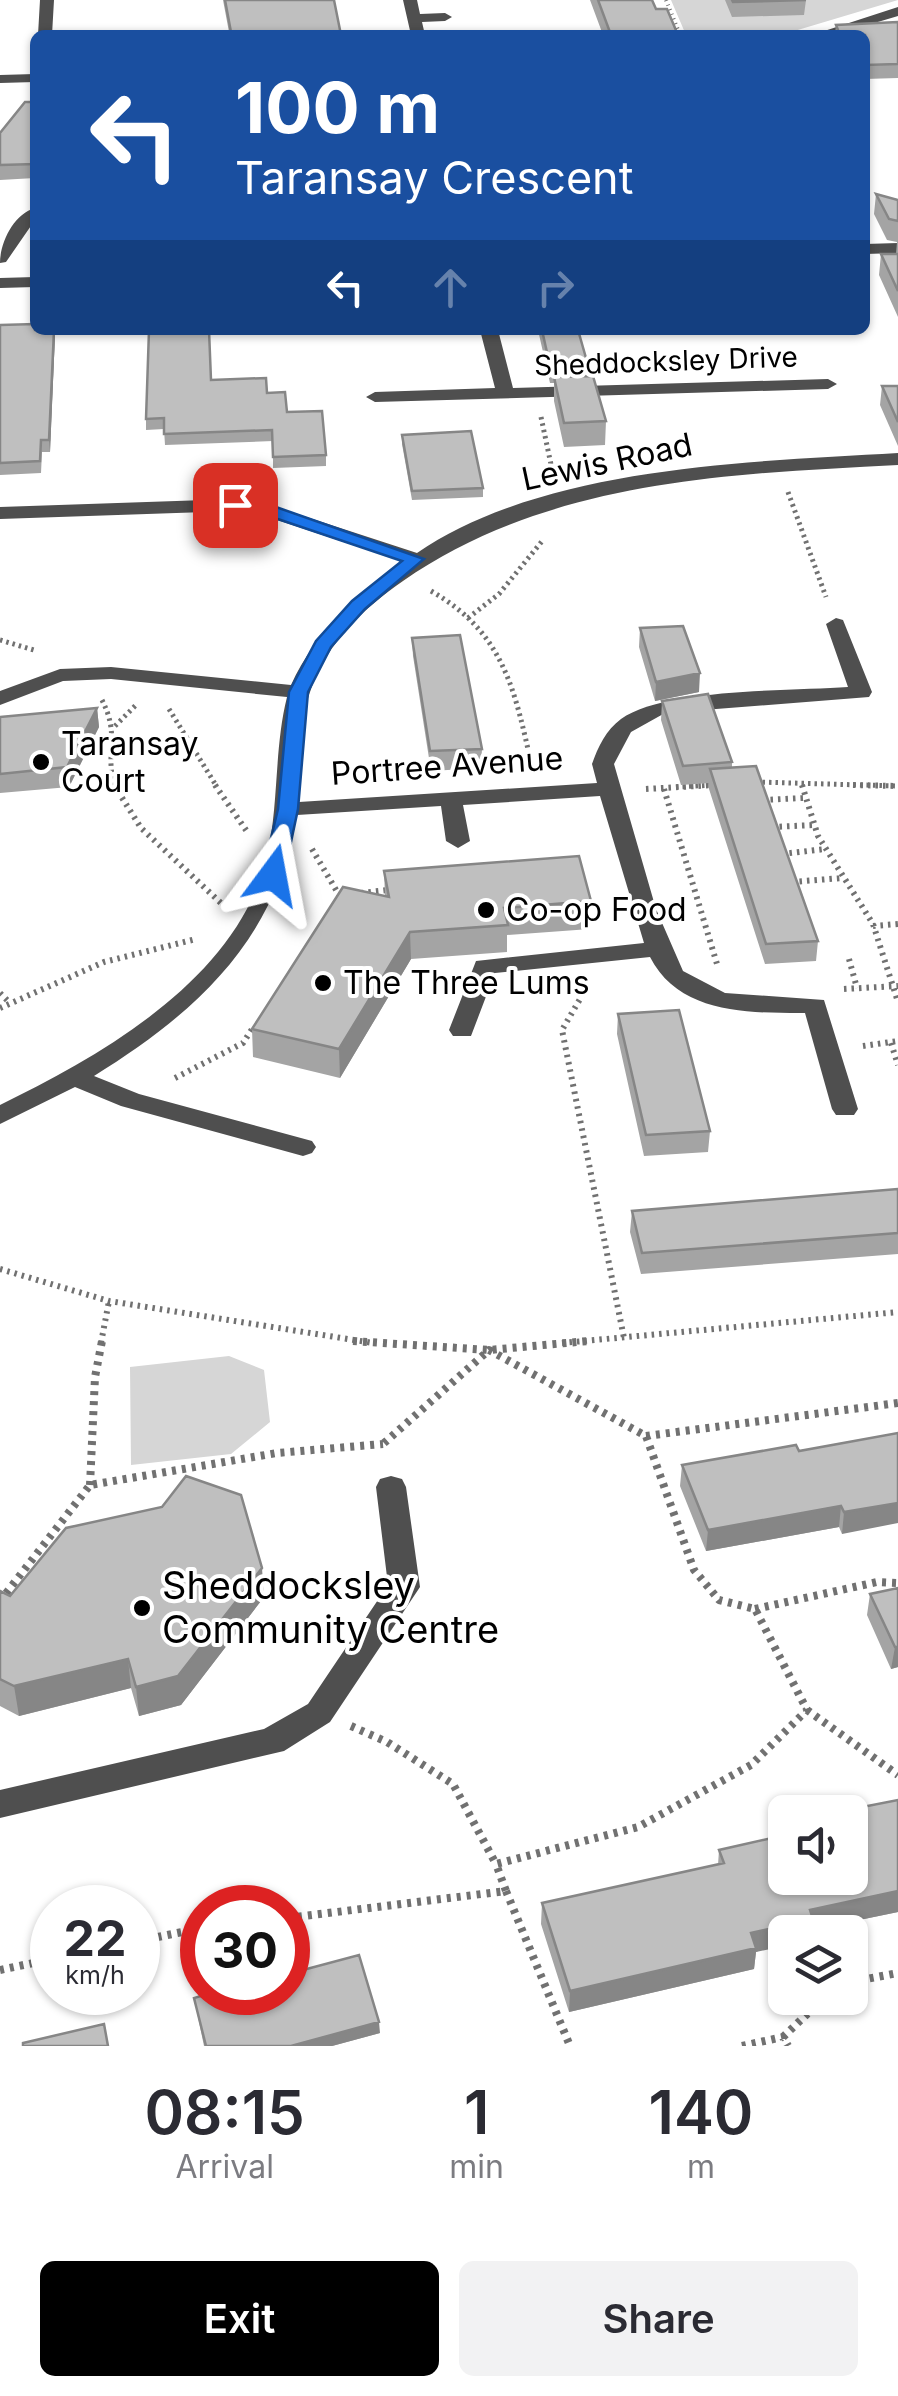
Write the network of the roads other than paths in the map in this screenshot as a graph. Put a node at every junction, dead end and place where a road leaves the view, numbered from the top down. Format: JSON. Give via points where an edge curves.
{"nodes":[{"id":1,"x":46,"y":0,"type":"edge"},
{"id":2,"x":410,"y":0,"type":"edge"},
{"id":3,"x":898,"y":11,"type":"edge"},
{"id":4,"x":445,"y":17,"type":"dead end"},
{"id":5,"x":414,"y":18,"type":"junction"},
{"id":6,"x":45,"y":30,"type":"edge"},
{"id":7,"x":417,"y":30,"type":"edge"},
{"id":8,"x":835,"y":30,"type":"edge"},
{"id":9,"x":30,"y":78,"type":"edge"},
{"id":10,"x":0,"y":79,"type":"edge"},
{"id":11,"x":30,"y":214,"type":"edge"},
{"id":12,"x":898,"y":248,"type":"edge"},
{"id":13,"x":870,"y":250,"type":"edge"},
{"id":14,"x":0,"y":258,"type":"edge"},
{"id":15,"x":30,"y":282,"type":"edge"},
{"id":16,"x":0,"y":284,"type":"edge"},
{"id":17,"x":490,"y":335,"type":"edge"},
{"id":18,"x":828,"y":384,"type":"dead end"},
{"id":19,"x":506,"y":393,"type":"junction"},
{"id":20,"x":375,"y":397,"type":"dead end"},
{"id":21,"x":898,"y":459,"type":"edge"},
{"id":22,"x":0,"y":513,"type":"edge"},
{"id":23,"x":415,"y":559,"type":"junction"},
{"id":24,"x":836,"y":624,"type":"road end"},
{"id":25,"x":298,"y":692,"type":"junction"},
{"id":26,"x":0,"y":699,"type":"edge"},
{"id":27,"x":610,"y":788,"type":"junction"},
{"id":28,"x":451,"y":798,"type":"junction"},
{"id":29,"x":288,"y":809,"type":"junction"},
{"id":30,"x":458,"y":841,"type":"dead end"},
{"id":31,"x":657,"y":948,"type":"junction"},
{"id":32,"x":462,"y":1030,"type":"dead end"},
{"id":33,"x":78,"y":1079,"type":"junction"},
{"id":34,"x":845,"y":1109,"type":"dead end"},
{"id":35,"x":0,"y":1115,"type":"edge"},
{"id":36,"x":303,"y":1146,"type":"dead end"},
{"id":37,"x":391,"y":1487,"type":"road end"},
{"id":38,"x":0,"y":1804,"type":"edge"}],
"edges":[{"from":1,"to":6,"type":"street"},
{"from":2,"to":5,"type":"street"},
{"from":3,"to":8,"type":"street"},
{"from":4,"to":5,"type":"street"},
{"from":5,"to":7,"type":"street"},
{"from":9,"to":10,"type":"street"},
{"from":11,"to":14,"type":"street"},
{"from":12,"to":13,"type":"street"},
{"from":15,"to":16,"type":"street"},
{"from":17,"to":19,"type":"street","name":"Sheddocksley Drive"},
{"from":18,"to":19,"type":"street","name":"Sheddocksley Drive"},
{"from":19,"to":20,"type":"street","name":"Sheddocksley Drive"},
{"from":21,"to":23,"type":"street","name":"Lewis Road","via":[[679,476],[558,500]]},
{"from":22,"to":23,"type":"street","via":[[235,505]]},
{"from":23,"to":25,"type":"street","name":"Lewis Road","via":[[323,645]]},
{"from":24,"to":27,"type":"street","name":"Portree Avenue","via":[[861,692],[661,707],[630,720],[611,739],[603,764]]},
{"from":25,"to":26,"type":"street","via":[[111,673],[60,675]]},
{"from":25,"to":29,"type":"street","name":"Lewis Road"},
{"from":27,"to":28,"type":"street","name":"Portree Avenue"},
{"from":27,"to":31,"type":"street","name":"Portree Avenue"},
{"from":28,"to":29,"type":"street","name":"Portree Avenue"},
{"from":28,"to":30,"type":"street"},
{"from":29,"to":33,"type":"street","name":"Lewis Road","via":[[273,875],[243,932],[181,1004]]},
{"from":31,"to":32,"type":"street","via":[[484,966]]},
{"from":31,"to":34,"type":"street","name":"Portree Avenue","via":[[674,976],[710,995],[750,1006],[815,1005]]},
{"from":33,"to":35,"type":"street","name":"Lewis Road"},
{"from":33,"to":36,"type":"street","via":[[130,1100]]},
{"from":37,"to":38,"type":"street","via":[[404,1588],[319,1713],[272,1741]]}]}
